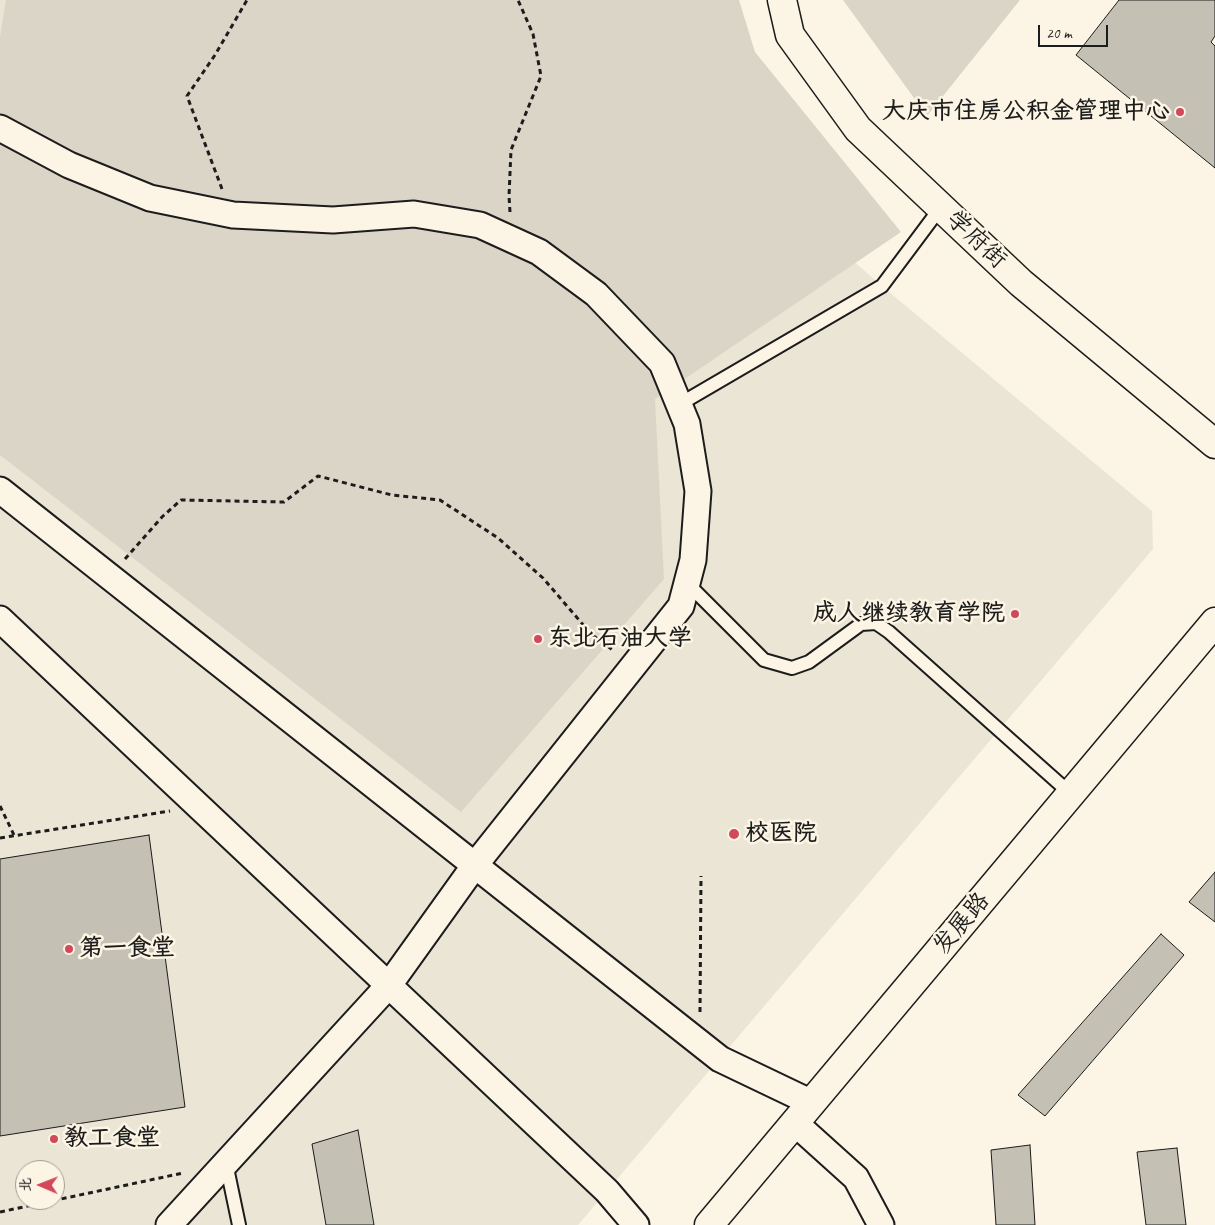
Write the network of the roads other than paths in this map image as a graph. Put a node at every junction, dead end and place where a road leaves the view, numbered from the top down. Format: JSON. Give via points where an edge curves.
{"nodes":[{"id":1,"x":782,"y":0,"type":"edge"},
{"id":2,"x":0,"y":128,"type":"edge"},
{"id":3,"x":941,"y":207,"type":"junction"},
{"id":4,"x":680,"y":404,"type":"junction"},
{"id":5,"x":1215,"y":444,"type":"edge"},
{"id":6,"x":0,"y":490,"type":"edge"},
{"id":7,"x":687,"y":583,"type":"junction"},
{"id":8,"x":0,"y":619,"type":"edge"},
{"id":9,"x":1215,"y":622,"type":"edge"},
{"id":10,"x":1071,"y":794,"type":"junction"},
{"id":11,"x":475,"y":865,"type":"junction"},
{"id":12,"x":389,"y":985,"type":"junction"},
{"id":13,"x":803,"y":1113,"type":"junction"},
{"id":14,"x":226,"y":1163,"type":"junction"},
{"id":15,"x":170,"y":1225,"type":"edge"},
{"id":16,"x":239,"y":1225,"type":"edge"},
{"id":17,"x":636,"y":1225,"type":"edge"},
{"id":18,"x":709,"y":1225,"type":"edge"},
{"id":19,"x":881,"y":1225,"type":"edge"}],
"edges":[{"from":1,"to":3,"type":"main road","name":"学府街","via":[[790,36],[858,129]]},
{"from":2,"to":4,"type":"street","via":[[69,165],[150,198],[233,215],[333,220],[414,214],[480,225],[539,252],[596,294],[662,363]]},
{"from":3,"to":4,"type":"lane","via":[[882,286]]},
{"from":3,"to":5,"type":"main road","name":"学府街","via":[[1022,283]]},
{"from":4,"to":7,"type":"street","via":[[687,424],[698,491],[693,560]]},
{"from":6,"to":11,"type":"street"},
{"from":7,"to":10,"type":"lane","via":[[764,660],[792,668],[809,662],[861,624],[876,623]]},
{"from":7,"to":11,"type":"street","via":[[681,606]]},
{"from":8,"to":12,"type":"street"},
{"from":9,"to":10,"type":"main road","name":"发展路"},
{"from":10,"to":13,"type":"main road","name":"发展路"},
{"from":11,"to":12,"type":"street"},
{"from":11,"to":13,"type":"street","via":[[720,1059]]},
{"from":12,"to":14,"type":"street"},
{"from":12,"to":17,"type":"street","via":[[608,1191]]},
{"from":13,"to":18,"type":"main road","name":"发展路"},
{"from":13,"to":19,"type":"street","via":[[856,1178]]},
{"from":14,"to":15,"type":"street"},
{"from":14,"to":16,"type":"lane"}]}
